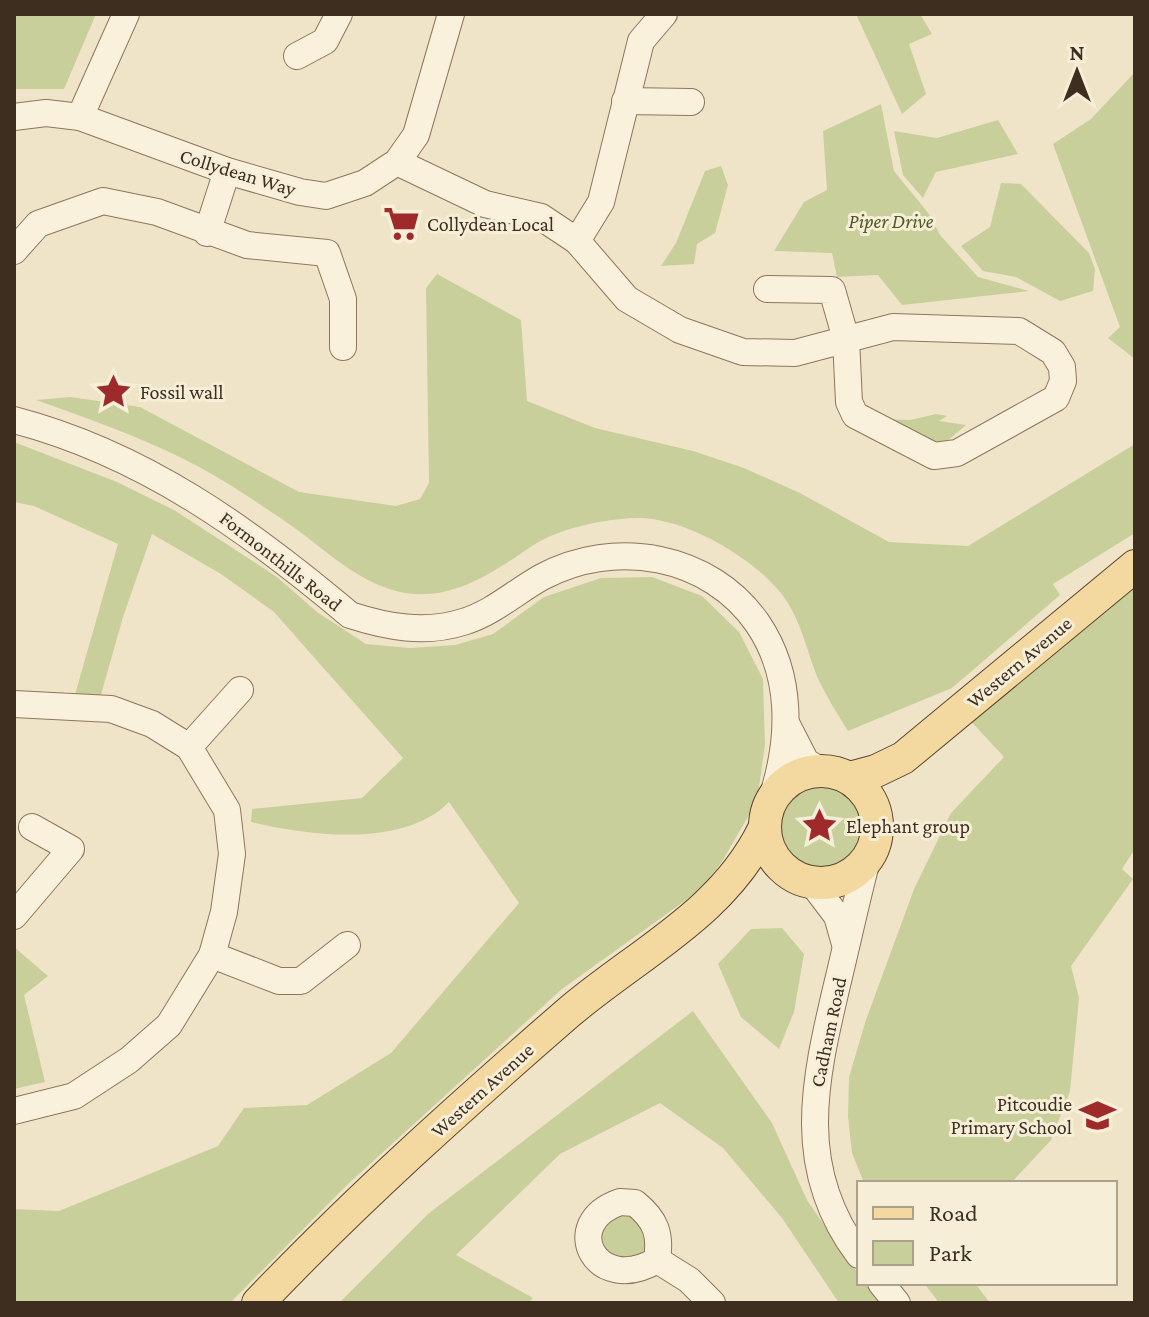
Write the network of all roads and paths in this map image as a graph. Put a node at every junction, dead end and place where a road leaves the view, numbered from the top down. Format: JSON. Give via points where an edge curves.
{"nodes":[{"id":1,"x":126,"y":14,"type":"edge"},
{"id":2,"x":339,"y":14,"type":"edge"},
{"id":3,"x":451,"y":14,"type":"edge"},
{"id":4,"x":664,"y":14,"type":"edge"},
{"id":5,"x":297,"y":56,"type":"dead end"},
{"id":6,"x":625,"y":101,"type":"junction"},
{"id":7,"x":691,"y":102,"type":"dead end"},
{"id":8,"x":14,"y":117,"type":"edge"},
{"id":9,"x":80,"y":117,"type":"junction"},
{"id":10,"x":397,"y":162,"type":"junction"},
{"id":11,"x":227,"y":171,"type":"junction"},
{"id":12,"x":207,"y":233,"type":"junction"},
{"id":13,"x":577,"y":241,"type":"junction"},
{"id":14,"x":14,"y":251,"type":"edge"},
{"id":15,"x":767,"y":289,"type":"dead end"},
{"id":16,"x":846,"y":339,"type":"junction"},
{"id":17,"x":343,"y":347,"type":"dead end"},
{"id":18,"x":14,"y":420,"type":"edge"},
{"id":19,"x":1135,"y":566,"type":"edge"},
{"id":20,"x":240,"y":690,"type":"dead end"},
{"id":21,"x":14,"y":704,"type":"edge"},
{"id":22,"x":786,"y":722,"type":"junction"},
{"id":23,"x":189,"y":747,"type":"junction"},
{"id":24,"x":903,"y":758,"type":"junction"},
{"id":25,"x":835,"y":774,"type":"junction"},
{"id":26,"x":772,"y":798,"type":"junction"},
{"id":27,"x":877,"y":815,"type":"junction"},
{"id":28,"x":32,"y":827,"type":"dead end"},
{"id":29,"x":764,"y":829,"type":"junction"},
{"id":30,"x":867,"y":860,"type":"junction"},
{"id":31,"x":803,"y":880,"type":"junction"},
{"id":32,"x":720,"y":895,"type":"junction"},
{"id":33,"x":14,"y":916,"type":"edge"},
{"id":34,"x":845,"y":944,"type":"junction"},
{"id":35,"x":347,"y":945,"type":"dead end"},
{"id":36,"x":212,"y":955,"type":"junction"},
{"id":37,"x":14,"y":1111,"type":"edge"},
{"id":38,"x":857,"y":1252,"type":"edge"},
{"id":39,"x":657,"y":1260,"type":"dead end"},
{"id":40,"x":883,"y":1285,"type":"edge"},
{"id":41,"x":258,"y":1303,"type":"edge"},
{"id":42,"x":712,"y":1303,"type":"edge"},
{"id":43,"x":897,"y":1303,"type":"edge"}],
"edges":[{"from":1,"to":9,"type":"street"},
{"from":2,"to":5,"type":"street","via":[[325,41]]},
{"from":3,"to":10,"type":"street","name":"Collydean Way","via":[[416,135]]},
{"from":4,"to":6,"type":"street","via":[[641,41]]},
{"from":6,"to":7,"type":"street"},
{"from":6,"to":13,"type":"street","via":[[601,202]]},
{"from":8,"to":9,"type":"street","name":"Collydean Way"},
{"from":9,"to":11,"type":"street","name":"Collydean Way"},
{"from":10,"to":11,"type":"street","name":"Collydean Way","via":[[365,183],[326,196]]},
{"from":10,"to":13,"type":"street","via":[[485,204],[541,217]]},
{"from":11,"to":12,"type":"street"},
{"from":12,"to":14,"type":"street","via":[[157,212],[103,201],[38,224]]},
{"from":12,"to":17,"type":"street","via":[[247,245],[327,253],[343,299]]},
{"from":13,"to":16,"type":"street","via":[[627,299],[680,330],[743,352],[795,353]]},
{"from":15,"to":16,"type":"street","via":[[832,290]]},
{"from":16,"to":16,"type":"street","via":[[893,327],[1019,331],[1053,352],[1063,381],[1056,398],[957,453],[934,456],[855,415],[849,402]]},
{"from":18,"to":22,"type":"street","name":"Formonthills Road","via":[[107,451],[160,477],[217,510],[350,615],[375,623],[433,629],[463,623],[542,577],[595,557],[646,557],[695,571],[740,600],[770,643],[784,687]]},
{"from":19,"to":24,"type":"main road","name":"Western Avenue"},
{"from":20,"to":23,"type":"street"},
{"from":21,"to":23,"type":"street","via":[[111,709],[152,724]]},
{"from":22,"to":25,"type":"street","name":"Formonthills Road","via":[[806,762]]},
{"from":22,"to":26,"type":"street","name":"Formonthills Road","via":[[784,761]]},
{"from":23,"to":36,"type":"street","via":[[227,810],[224,912]]},
{"from":24,"to":25,"type":"main road","name":"Western Avenue"},
{"from":24,"to":27,"type":"main road","name":"Western Avenue"},
{"from":25,"to":26,"type":"main road","via":[[802,773]]},
{"from":25,"to":27,"type":"main road","via":[[862,788]]},
{"from":26,"to":29,"type":"main road"},
{"from":27,"to":30,"type":"main road","via":[[878,831]]},
{"from":28,"to":33,"type":"street","via":[[71,849]]},
{"from":29,"to":31,"type":"main road","via":[[773,857]]},
{"from":29,"to":32,"type":"main road"},
{"from":30,"to":31,"type":"main road","via":[[842,879]]},
{"from":30,"to":34,"type":"street","name":"Cadham Road"},
{"from":31,"to":32,"type":"main road","via":[[749,883]]},
{"from":31,"to":34,"type":"street","via":[[837,916]]},
{"from":32,"to":41,"type":"main road","name":"Western Avenue","via":[[572,1010],[465,1104]]},
{"from":34,"to":38,"type":"street","name":"Cadham Road","via":[[819,1057],[814,1144],[825,1191]]},
{"from":35,"to":36,"type":"street","via":[[301,981],[279,981]]},
{"from":36,"to":37,"type":"street","via":[[169,1025],[129,1060],[74,1096]]},
{"from":39,"to":42,"type":"street"},
{"from":40,"to":43,"type":"street"}]}
